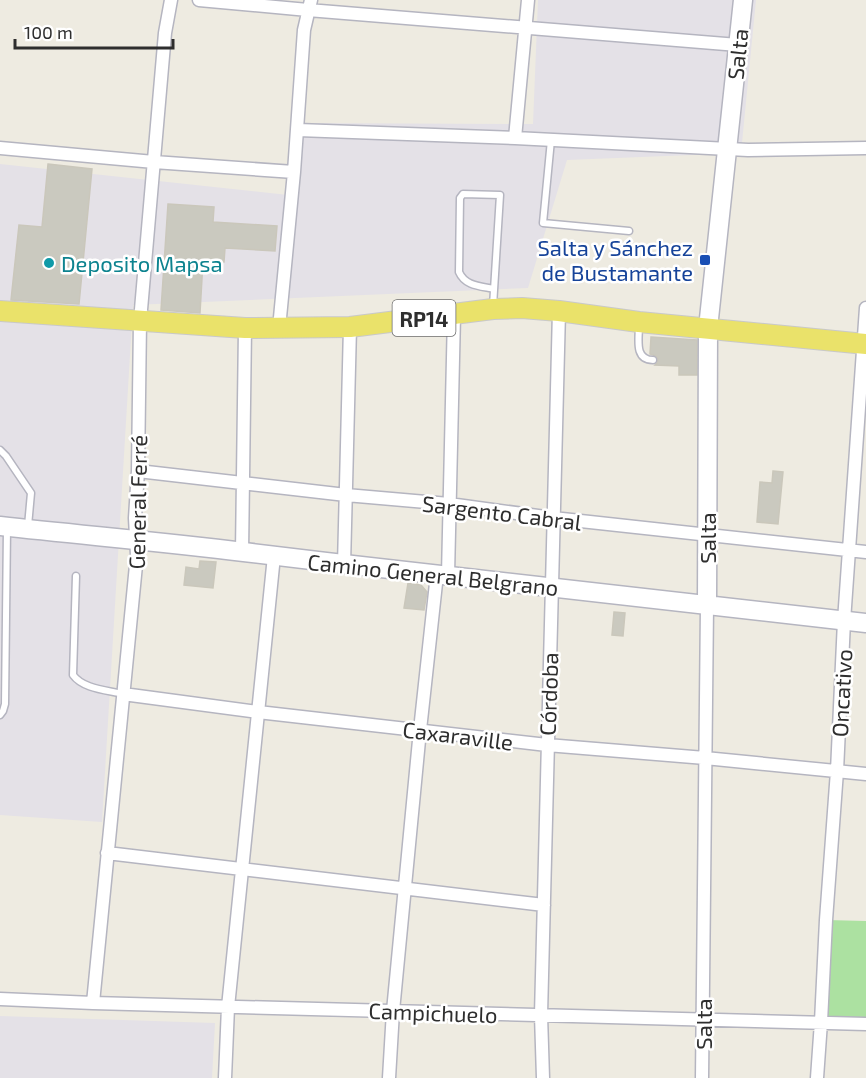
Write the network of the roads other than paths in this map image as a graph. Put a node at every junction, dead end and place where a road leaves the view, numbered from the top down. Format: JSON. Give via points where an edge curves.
{"nodes":[{"id":1,"x":171,"y":0,"type":"edge"},
{"id":2,"x":199,"y":0,"type":"edge"},
{"id":3,"x":528,"y":0,"type":"edge"},
{"id":4,"x":743,"y":0,"type":"edge"},
{"id":5,"x":309,"y":5,"type":"edge"},
{"id":6,"x":525,"y":28,"type":"junction"},
{"id":7,"x":738,"y":45,"type":"junction"},
{"id":8,"x":298,"y":130,"type":"junction"},
{"id":9,"x":515,"y":138,"type":"junction"},
{"id":10,"x":551,"y":140,"type":"junction"},
{"id":11,"x":0,"y":148,"type":"edge"},
{"id":12,"x":726,"y":148,"type":"junction"},
{"id":13,"x":866,"y":148,"type":"edge"},
{"id":14,"x":154,"y":162,"type":"junction"},
{"id":15,"x":294,"y":172,"type":"junction"},
{"id":16,"x":629,"y":231,"type":"dead end"},
{"id":17,"x":494,"y":289,"type":"junction"},
{"id":18,"x":866,"y":308,"type":"edge"},
{"id":19,"x":493,"y":309,"type":"junction"},
{"id":20,"x":0,"y":311,"type":"edge"},
{"id":21,"x":559,"y":311,"type":"junction"},
{"id":22,"x":454,"y":315,"type":"junction"},
{"id":23,"x":140,"y":321,"type":"junction"},
{"id":24,"x":639,"y":322,"type":"junction"},
{"id":25,"x":350,"y":327,"type":"junction"},
{"id":26,"x":246,"y":328,"type":"junction"},
{"id":27,"x":279,"y":328,"type":"junction"},
{"id":28,"x":708,"y":328,"type":"junction"},
{"id":29,"x":864,"y":344,"type":"edge"},
{"id":30,"x":653,"y":360,"type":"dead end"},
{"id":31,"x":0,"y":450,"type":"edge"},
{"id":32,"x":138,"y":471,"type":"junction"},
{"id":33,"x":243,"y":483,"type":"junction"},
{"id":34,"x":346,"y":495,"type":"junction"},
{"id":35,"x":449,"y":504,"type":"junction"},
{"id":36,"x":553,"y":518,"type":"junction"},
{"id":37,"x":4,"y":527,"type":"edge"},
{"id":38,"x":28,"y":529,"type":"junction"},
{"id":39,"x":707,"y":534,"type":"junction"},
{"id":40,"x":136,"y":541,"type":"junction"},
{"id":41,"x":849,"y":550,"type":"junction"},
{"id":42,"x":242,"y":552,"type":"junction"},
{"id":43,"x":866,"y":552,"type":"edge"},
{"id":44,"x":274,"y":556,"type":"junction"},
{"id":45,"x":344,"y":565,"type":"junction"},
{"id":46,"x":442,"y":575,"type":"junction"},
{"id":47,"x":76,"y":576,"type":"dead end"},
{"id":48,"x":551,"y":588,"type":"junction"},
{"id":49,"x":707,"y":606,"type":"junction"},
{"id":50,"x":844,"y":621,"type":"junction"},
{"id":51,"x":866,"y":623,"type":"edge"},
{"id":52,"x":123,"y":694,"type":"junction"},
{"id":53,"x":258,"y":712,"type":"junction"},
{"id":54,"x":0,"y":715,"type":"edge"},
{"id":55,"x":420,"y":730,"type":"junction"},
{"id":56,"x":547,"y":745,"type":"junction"},
{"id":57,"x":705,"y":758,"type":"junction"},
{"id":58,"x":837,"y":771,"type":"junction"},
{"id":59,"x":866,"y":774,"type":"edge"},
{"id":60,"x":107,"y":853,"type":"junction"},
{"id":61,"x":242,"y":868,"type":"junction"},
{"id":62,"x":405,"y":889,"type":"junction"},
{"id":63,"x":544,"y":905,"type":"junction"},
{"id":64,"x":0,"y":999,"type":"edge"},
{"id":65,"x":93,"y":1003,"type":"junction"},
{"id":66,"x":228,"y":1007,"type":"junction"},
{"id":67,"x":393,"y":1011,"type":"junction"},
{"id":68,"x":541,"y":1015,"type":"junction"},
{"id":69,"x":703,"y":1019,"type":"junction"},
{"id":70,"x":821,"y":1022,"type":"junction"},
{"id":71,"x":866,"y":1024,"type":"edge"},
{"id":72,"x":225,"y":1078,"type":"edge"},
{"id":73,"x":389,"y":1078,"type":"edge"},
{"id":74,"x":543,"y":1078,"type":"edge"},
{"id":75,"x":702,"y":1078,"type":"edge"},
{"id":76,"x":817,"y":1078,"type":"edge"}],
"edges":[{"from":1,"to":14,"type":"street","name":"General Ferré"},
{"from":2,"to":5,"type":"street"},
{"from":3,"to":6,"type":"street"},
{"from":4,"to":7,"type":"street","name":"Salta"},
{"from":5,"to":6,"type":"street"},
{"from":5,"to":8,"type":"street"},
{"from":6,"to":7,"type":"street"},
{"from":6,"to":9,"type":"street"},
{"from":7,"to":12,"type":"street","name":"Salta"},
{"from":8,"to":9,"type":"street"},
{"from":8,"to":15,"type":"street"},
{"from":9,"to":10,"type":"street"},
{"from":10,"to":12,"type":"street"},
{"from":10,"to":16,"type":"lane","via":[[543,223]]},
{"from":11,"to":14,"type":"street"},
{"from":12,"to":13,"type":"street"},
{"from":12,"to":28,"type":"street","name":"Salta"},
{"from":14,"to":15,"type":"street"},
{"from":14,"to":23,"type":"street","name":"General Ferré"},
{"from":15,"to":27,"type":"street"},
{"from":17,"to":17,"type":"lane","via":[[500,195],[463,194],[459,272],[467,283]]},
{"from":17,"to":19,"type":"lane"},
{"from":18,"to":29,"type":"street","name":"Oncativo"},
{"from":19,"to":21,"type":"main road","number":"RP14"},
{"from":19,"to":22,"type":"main road","number":"RP14"},
{"from":20,"to":23,"type":"main road","number":"RP14"},
{"from":21,"to":24,"type":"main road","number":"RP14"},
{"from":21,"to":36,"type":"street","name":"Córdoba"},
{"from":22,"to":25,"type":"main road","number":"RP14"},
{"from":22,"to":35,"type":"street"},
{"from":23,"to":26,"type":"main road","number":"RP14"},
{"from":23,"to":32,"type":"street","name":"General Ferré"},
{"from":24,"to":28,"type":"main road","number":"RP14"},
{"from":24,"to":30,"type":"lane","via":[[641,357]]},
{"from":25,"to":27,"type":"main road","number":"RP14"},
{"from":25,"to":34,"type":"street"},
{"from":26,"to":27,"type":"main road","number":"RP14"},
{"from":26,"to":33,"type":"street"},
{"from":28,"to":29,"type":"main road","number":"RP14"},
{"from":28,"to":39,"type":"street","name":"Salta","via":[[703,360]]},
{"from":29,"to":41,"type":"street","name":"Oncativo"},
{"from":31,"to":38,"type":"lane","via":[[31,493]]},
{"from":32,"to":33,"type":"street","name":"Sargento Cabral"},
{"from":32,"to":40,"type":"street","name":"General Ferré"},
{"from":33,"to":34,"type":"street","name":"Sargento Cabral"},
{"from":33,"to":42,"type":"street"},
{"from":34,"to":35,"type":"street","name":"Sargento Cabral"},
{"from":34,"to":45,"type":"street"},
{"from":35,"to":36,"type":"street","name":"Sargento Cabral"},
{"from":35,"to":46,"type":"street"},
{"from":36,"to":39,"type":"street","name":"Sargento Cabral"},
{"from":36,"to":48,"type":"street","name":"Córdoba"},
{"from":37,"to":38,"type":"street","name":"Camino General Belgrano"},
{"from":37,"to":54,"type":"lane","via":[[5,704]]},
{"from":38,"to":40,"type":"street","name":"Camino General Belgrano"},
{"from":39,"to":41,"type":"street","name":"Sargento Cabral"},
{"from":39,"to":49,"type":"street","name":"Salta"},
{"from":40,"to":42,"type":"street","name":"Camino General Belgrano"},
{"from":40,"to":52,"type":"street","name":"General Ferré"},
{"from":41,"to":43,"type":"street","name":"Sargento Cabral"},
{"from":41,"to":50,"type":"street","name":"Oncativo"},
{"from":42,"to":44,"type":"street","name":"Camino General Belgrano"},
{"from":44,"to":45,"type":"street","name":"Camino General Belgrano"},
{"from":44,"to":53,"type":"street"},
{"from":45,"to":46,"type":"street","name":"Camino General Belgrano"},
{"from":46,"to":48,"type":"street","name":"Camino General Belgrano"},
{"from":46,"to":55,"type":"street"},
{"from":47,"to":52,"type":"lane","via":[[73,675],[84,684]]},
{"from":48,"to":49,"type":"street","name":"Camino General Belgrano"},
{"from":48,"to":56,"type":"street","name":"Córdoba"},
{"from":49,"to":50,"type":"street","name":"Camino General Belgrano"},
{"from":49,"to":57,"type":"street","name":"Salta"},
{"from":50,"to":51,"type":"street","name":"Camino General Belgrano"},
{"from":50,"to":58,"type":"street","name":"Oncativo"},
{"from":52,"to":53,"type":"street","name":"Caxaraville"},
{"from":52,"to":60,"type":"street","name":"General Ferré"},
{"from":53,"to":55,"type":"street","name":"Caxaraville"},
{"from":53,"to":61,"type":"street"},
{"from":55,"to":56,"type":"street","name":"Caxaraville"},
{"from":55,"to":62,"type":"street"},
{"from":56,"to":57,"type":"street","name":"Caxaraville"},
{"from":56,"to":63,"type":"street","name":"Córdoba"},
{"from":57,"to":58,"type":"street","name":"Caxaraville"},
{"from":57,"to":69,"type":"street","name":"Salta"},
{"from":58,"to":59,"type":"street","name":"Caxaraville"},
{"from":58,"to":70,"type":"street","name":"Oncativo"},
{"from":60,"to":61,"type":"street"},
{"from":60,"to":65,"type":"street","name":"General Ferré"},
{"from":61,"to":62,"type":"street"},
{"from":61,"to":66,"type":"street"},
{"from":62,"to":63,"type":"street"},
{"from":62,"to":67,"type":"street"},
{"from":63,"to":68,"type":"street","name":"Córdoba"},
{"from":64,"to":65,"type":"street","name":"Campichuelo"},
{"from":65,"to":66,"type":"street","name":"Campichuelo"},
{"from":66,"to":67,"type":"street","name":"Campichuelo"},
{"from":66,"to":72,"type":"street"},
{"from":67,"to":68,"type":"street","name":"Campichuelo"},
{"from":67,"to":73,"type":"street"},
{"from":68,"to":69,"type":"street","name":"Campichuelo"},
{"from":68,"to":74,"type":"street","name":"Córdoba"},
{"from":69,"to":70,"type":"street","name":"Campichuelo"},
{"from":69,"to":75,"type":"street","name":"Salta"},
{"from":70,"to":71,"type":"street","name":"Campichuelo"},
{"from":70,"to":76,"type":"street","name":"Oncativo"}]}
